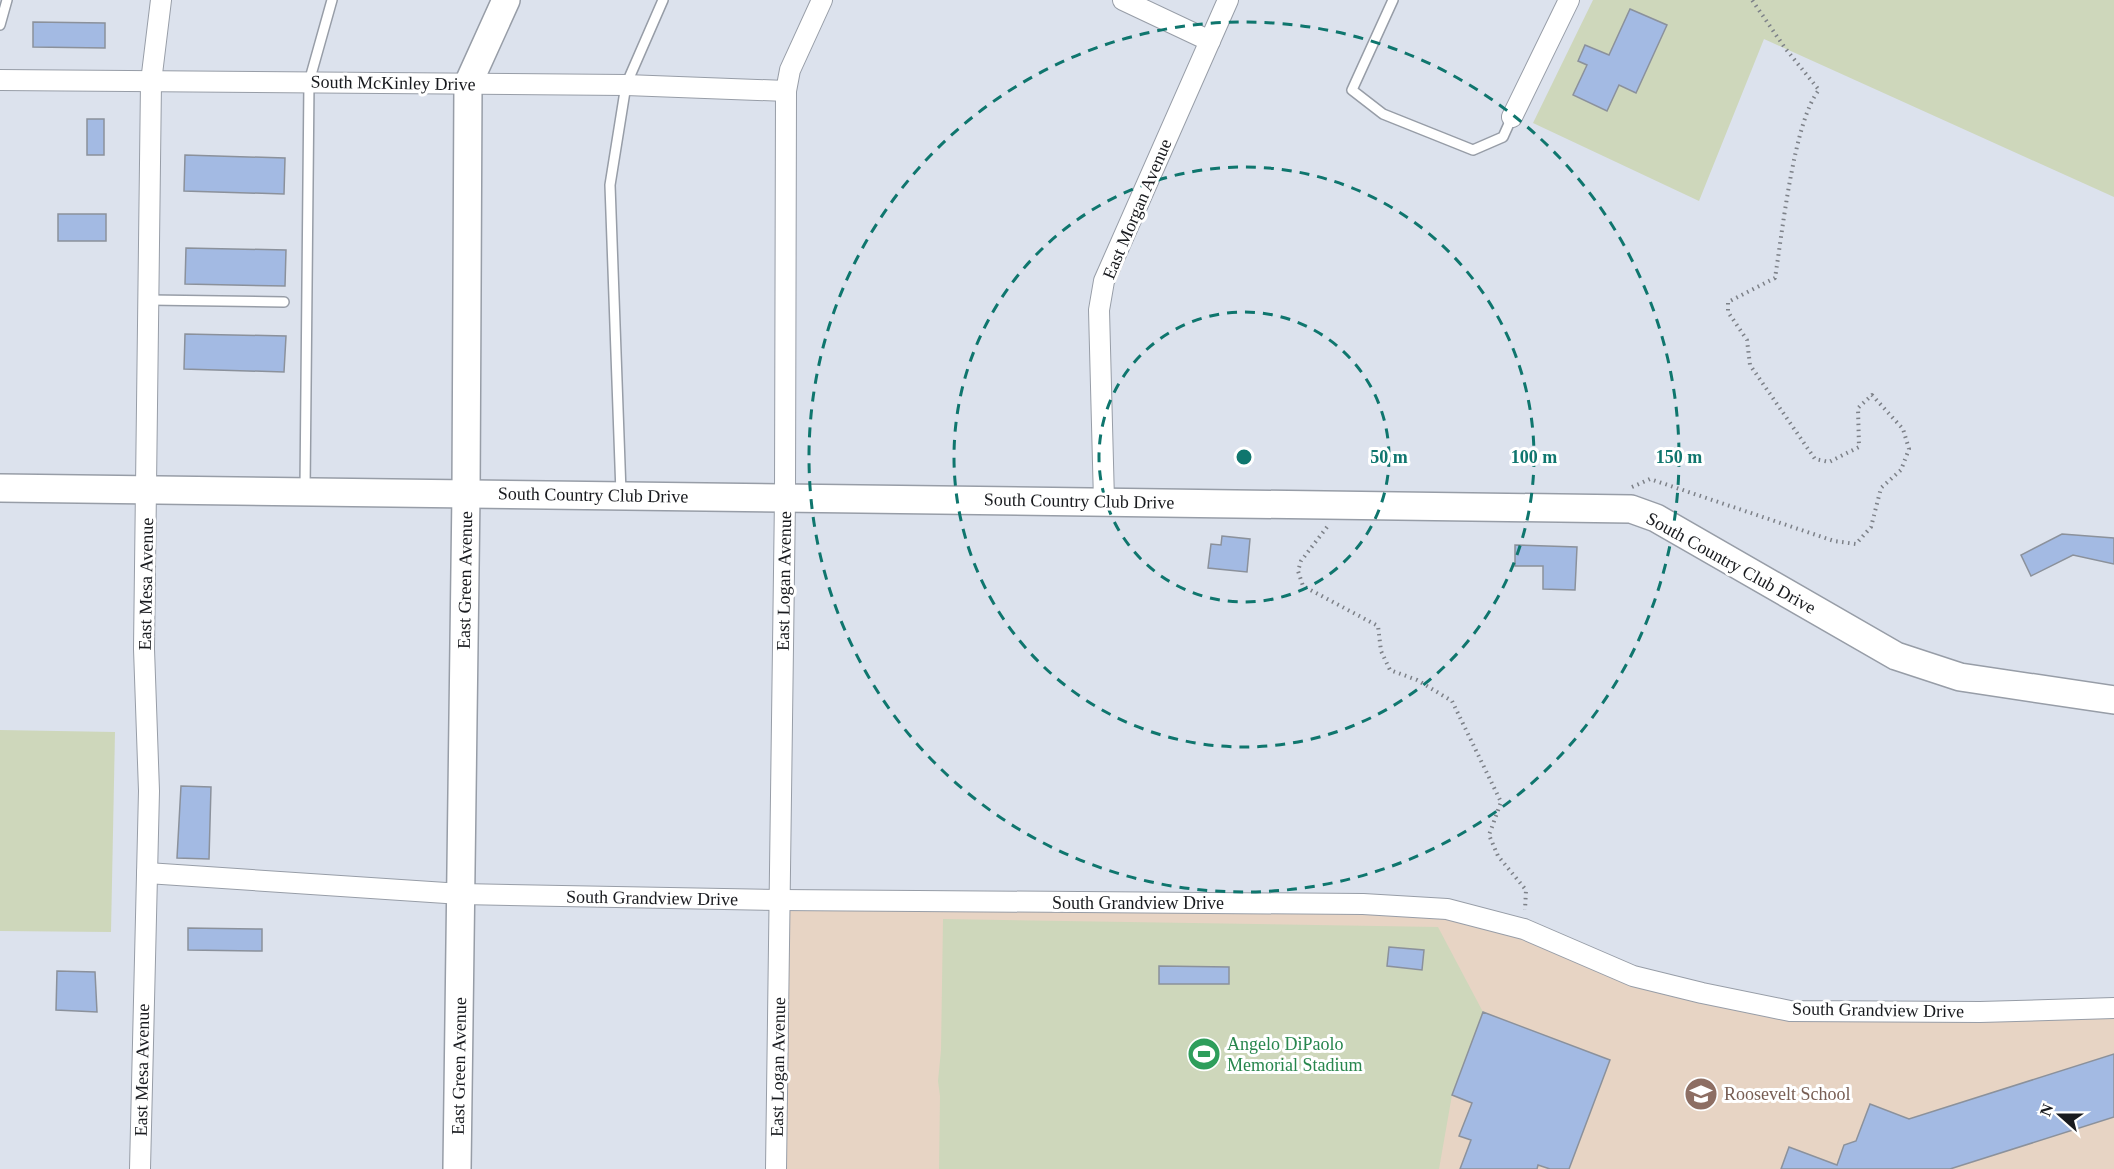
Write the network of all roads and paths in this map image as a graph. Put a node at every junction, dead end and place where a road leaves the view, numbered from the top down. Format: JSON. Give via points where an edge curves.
{"nodes":[{"id":1,"x":7,"y":0,"type":"edge"},
{"id":2,"x":161,"y":0,"type":"edge"},
{"id":3,"x":332,"y":0,"type":"edge"},
{"id":4,"x":506,"y":0,"type":"edge"},
{"id":5,"x":663,"y":0,"type":"edge"},
{"id":6,"x":822,"y":0,"type":"edge"},
{"id":7,"x":1123,"y":0,"type":"edge"},
{"id":8,"x":1228,"y":0,"type":"edge"},
{"id":9,"x":1394,"y":0,"type":"edge"},
{"id":10,"x":1569,"y":0,"type":"edge"},
{"id":11,"x":1752,"y":0,"type":"edge"},
{"id":12,"x":0,"y":24,"type":"edge"},
{"id":13,"x":1210,"y":41,"type":"junction"},
{"id":14,"x":0,"y":80,"type":"edge"},
{"id":15,"x":151,"y":82,"type":"junction"},
{"id":16,"x":309,"y":82,"type":"junction"},
{"id":17,"x":468,"y":84,"type":"junction"},
{"id":18,"x":626,"y":85,"type":"junction"},
{"id":19,"x":786,"y":91,"type":"junction"},
{"id":20,"x":1512,"y":117,"type":"joint"},
{"id":21,"x":149,"y":300,"type":"junction"},
{"id":22,"x":284,"y":302,"type":"dead end"},
{"id":23,"x":0,"y":488,"type":"edge"},
{"id":24,"x":1629,"y":488,"type":"dead end"},
{"id":25,"x":148,"y":489,"type":"junction"},
{"id":26,"x":305,"y":491,"type":"junction"},
{"id":27,"x":466,"y":493,"type":"junction"},
{"id":28,"x":621,"y":495,"type":"junction"},
{"id":29,"x":785,"y":497,"type":"junction"},
{"id":30,"x":1104,"y":501,"type":"junction"},
{"id":31,"x":1348,"y":504,"type":"junction"},
{"id":32,"x":2114,"y":700,"type":"edge"},
{"id":33,"x":147,"y":873,"type":"junction"},
{"id":34,"x":461,"y":894,"type":"junction"},
{"id":35,"x":780,"y":900,"type":"junction"},
{"id":36,"x":1524,"y":929,"type":"junction"},
{"id":37,"x":2114,"y":1008,"type":"edge"},
{"id":38,"x":140,"y":1169,"type":"edge"},
{"id":39,"x":457,"y":1169,"type":"edge"},
{"id":40,"x":776,"y":1169,"type":"edge"}],
"edges":[{"from":1,"to":12,"type":"lane"},
{"from":2,"to":15,"type":"street","name":"East Mesa Avenue"},
{"from":3,"to":16,"type":"lane"},
{"from":4,"to":17,"type":"main road","name":"East Green Avenue"},
{"from":5,"to":18,"type":"lane"},
{"from":6,"to":19,"type":"street","name":"East Logan Avenue","via":[[790,69]]},
{"from":7,"to":13,"type":"street"},
{"from":8,"to":13,"type":"street","name":"East Morgan Avenue"},
{"from":9,"to":20,"type":"lane","via":[[1352,90],[1383,114],[1473,150],[1503,137]]},
{"from":10,"to":20,"type":"street"},
{"from":11,"to":24,"type":"path","via":[[1819,90],[1810,101],[1792,176],[1775,278],[1728,302],[1728,312],[1747,340],[1750,366],[1815,459],[1829,462],[1859,447],[1858,408],[1872,395],[1903,429],[1909,449],[1901,470],[1881,488],[1871,527],[1856,544],[1834,541],[1650,479]]},
{"from":13,"to":30,"type":"street","name":"East Morgan Avenue","via":[[1104,281],[1099,310]]},
{"from":14,"to":15,"type":"street","name":"South McKinley Drive"},
{"from":15,"to":16,"type":"street","name":"South McKinley Drive"},
{"from":15,"to":21,"type":"street","name":"East Mesa Avenue"},
{"from":16,"to":17,"type":"street","name":"South McKinley Drive"},
{"from":16,"to":26,"type":"lane"},
{"from":17,"to":18,"type":"street","name":"South McKinley Drive"},
{"from":17,"to":27,"type":"main road","name":"East Green Avenue"},
{"from":18,"to":19,"type":"street","name":"South McKinley Drive"},
{"from":18,"to":28,"type":"lane","via":[[610,185]]},
{"from":19,"to":29,"type":"street","name":"East Logan Avenue"},
{"from":21,"to":22,"type":"lane"},
{"from":21,"to":25,"type":"street","name":"East Mesa Avenue"},
{"from":23,"to":25,"type":"main road","name":"South Country Club Drive"},
{"from":25,"to":26,"type":"main road","name":"South Country Club Drive"},
{"from":25,"to":33,"type":"street","name":"East Mesa Avenue","via":[[144,649],[149,791]]},
{"from":26,"to":27,"type":"main road","name":"South Country Club Drive"},
{"from":27,"to":28,"type":"main road","name":"South Country Club Drive"},
{"from":27,"to":34,"type":"main road","name":"East Green Avenue"},
{"from":28,"to":29,"type":"main road","name":"South Country Club Drive"},
{"from":29,"to":30,"type":"main road","name":"South Country Club Drive"},
{"from":29,"to":35,"type":"street","name":"East Logan Avenue"},
{"from":30,"to":31,"type":"main road","name":"South Country Club Drive"},
{"from":31,"to":32,"type":"main road","name":"South Country Club Drive","via":[[1631,508],[1656,518],[1896,656],[1960,677]]},
{"from":31,"to":36,"type":"path","via":[[1301,561],[1298,571],[1303,586],[1378,626],[1381,651],[1390,670],[1417,680],[1452,701],[1501,802],[1489,835],[1498,856],[1526,890]]},
{"from":33,"to":34,"type":"street","name":"South Grandview Drive"},
{"from":33,"to":38,"type":"street","name":"East Mesa Avenue"},
{"from":34,"to":35,"type":"street","name":"South Grandview Drive"},
{"from":34,"to":39,"type":"main road","name":"East Green Avenue"},
{"from":35,"to":36,"type":"street","name":"South Grandview Drive","via":[[1363,904],[1447,909]]},
{"from":35,"to":40,"type":"street","name":"East Logan Avenue"},
{"from":36,"to":37,"type":"street","name":"South Grandview Drive","via":[[1633,976],[1790,1011]]}]}
